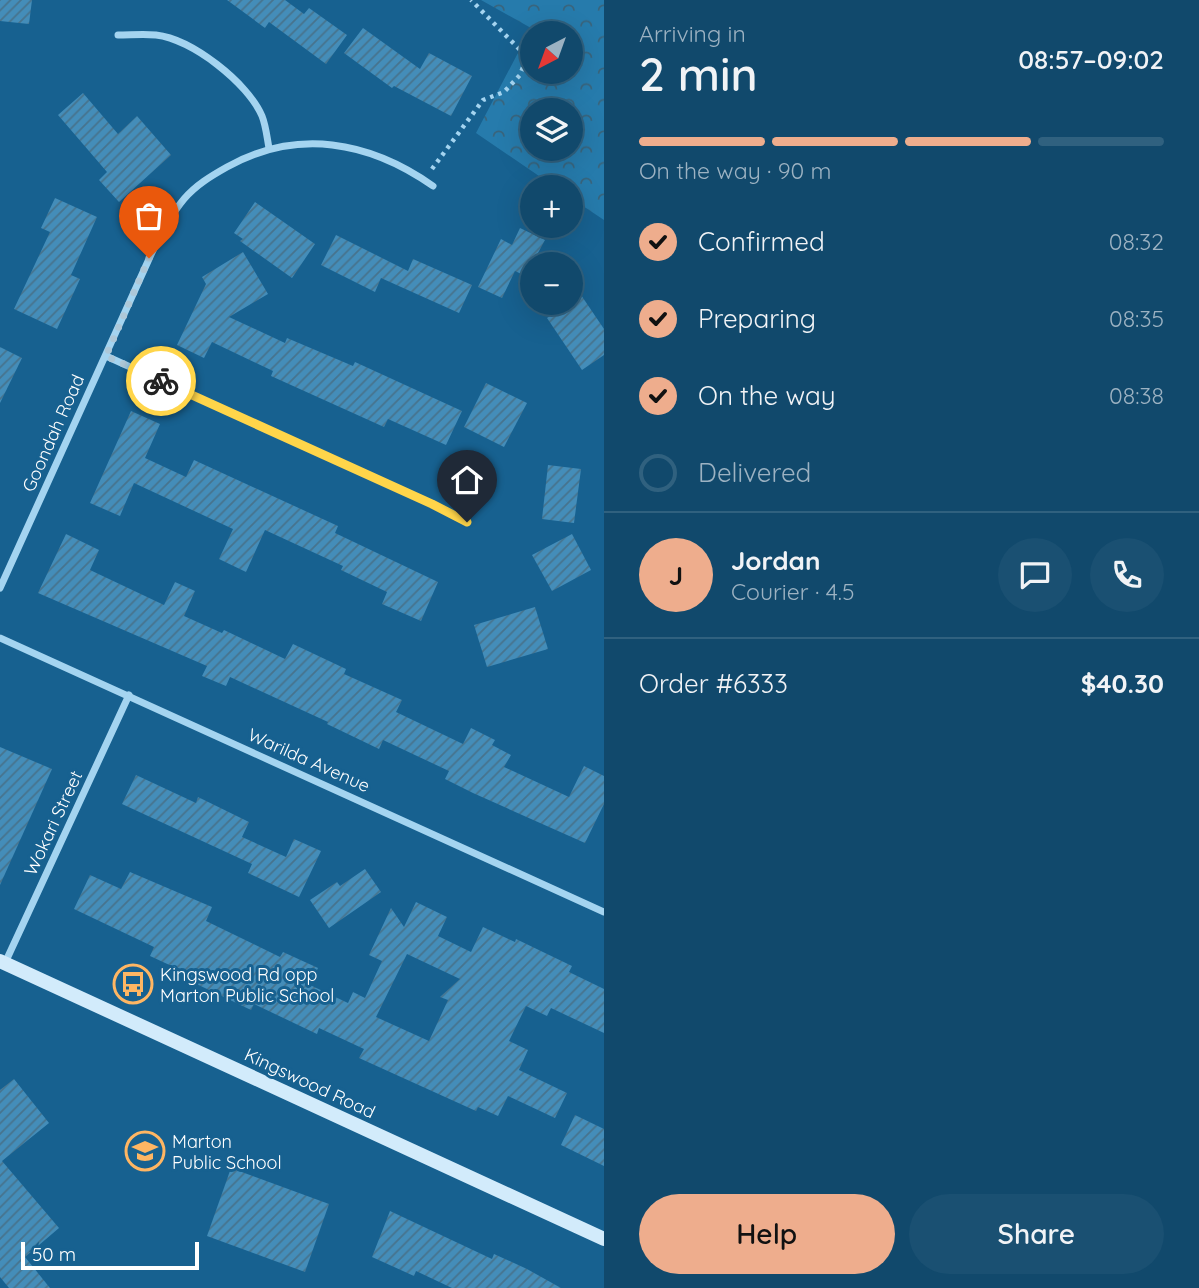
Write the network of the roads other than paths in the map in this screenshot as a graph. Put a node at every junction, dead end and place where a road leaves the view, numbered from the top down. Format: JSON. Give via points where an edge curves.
{"nodes":[{"id":1,"x":118,"y":35,"type":"dead end"},
{"id":2,"x":269,"y":148,"type":"junction"},
{"id":3,"x":433,"y":186,"type":"dead end"},
{"id":4,"x":106,"y":356,"type":"junction"},
{"id":5,"x":467,"y":522,"type":"dead end"},
{"id":6,"x":0,"y":588,"type":"edge"},
{"id":7,"x":0,"y":638,"type":"edge"},
{"id":8,"x":129,"y":695,"type":"junction"},
{"id":9,"x":604,"y":912,"type":"edge"},
{"id":10,"x":3,"y":962,"type":"edge"},
{"id":11,"x":604,"y":1239,"type":"edge"}],
"edges":[{"from":1,"to":2,"type":"street","via":[[158,35],[219,66],[251,97],[262,117]]},
{"from":2,"to":3,"type":"street","name":"Goondah Road","via":[[307,144],[346,147],[406,167]]},
{"from":2,"to":4,"type":"street","name":"Goondah Road","via":[[209,177],[186,197],[167,222]]},
{"from":4,"to":5,"type":"street"},
{"from":4,"to":6,"type":"street","name":"Goondah Road"},
{"from":7,"to":8,"type":"street","name":"Warilda Avenue"},
{"from":8,"to":9,"type":"street","name":"Warilda Avenue"},
{"from":8,"to":10,"type":"street","name":"Wokari Street"},
{"from":10,"to":11,"type":"street","name":"Kingswood Road"}]}
